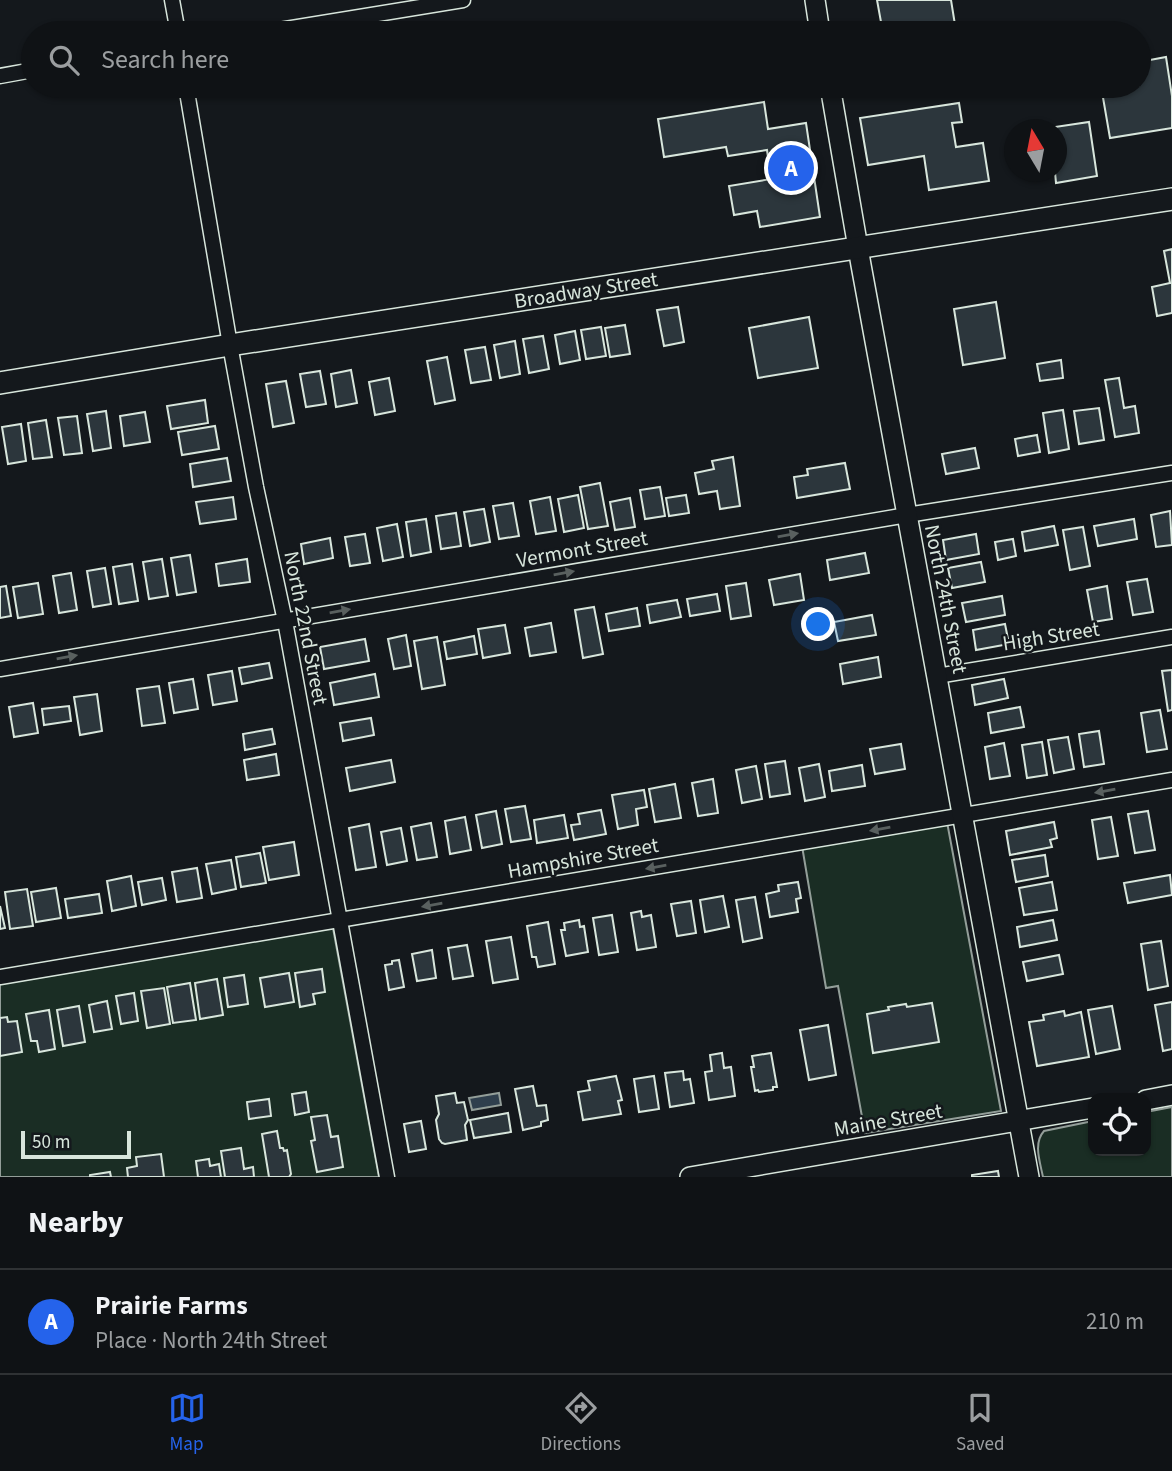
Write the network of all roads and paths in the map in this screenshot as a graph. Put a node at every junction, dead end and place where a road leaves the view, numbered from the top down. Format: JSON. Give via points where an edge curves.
{"nodes":[{"id":1,"x":172,"y":0,"type":"edge"},
{"id":2,"x":463,"y":0,"type":"edge"},
{"id":3,"x":814,"y":0,"type":"edge"},
{"id":4,"x":176,"y":21,"type":"edge"},
{"id":5,"x":334,"y":21,"type":"edge"},
{"id":6,"x":818,"y":21,"type":"edge"},
{"id":7,"x":21,"y":73,"type":"edge"},
{"id":8,"x":0,"y":76,"type":"edge"},
{"id":9,"x":188,"y":98,"type":"edge"},
{"id":10,"x":832,"y":98,"type":"edge"},
{"id":11,"x":1172,"y":199,"type":"edge"},
{"id":12,"x":858,"y":248,"type":"junction"},
{"id":13,"x":230,"y":345,"type":"junction"},
{"id":14,"x":0,"y":383,"type":"edge"},
{"id":15,"x":1172,"y":472,"type":"edge"},
{"id":16,"x":907,"y":515,"type":"junction"},
{"id":17,"x":285,"y":621,"type":"junction"},
{"id":18,"x":1172,"y":637,"type":"edge"},
{"id":19,"x":0,"y":669,"type":"edge"},
{"id":20,"x":937,"y":676,"type":"junction"},
{"id":21,"x":1172,"y":780,"type":"edge"},
{"id":22,"x":963,"y":816,"type":"junction"},
{"id":23,"x":340,"y":920,"type":"junction"},
{"id":24,"x":0,"y":977,"type":"edge"},
{"id":25,"x":1172,"y":1095,"type":"edge"},
{"id":26,"x":1151,"y":1099,"type":"edge"},
{"id":27,"x":1088,"y":1109,"type":"edge"},
{"id":28,"x":1019,"y":1121,"type":"junction"},
{"id":29,"x":701,"y":1176,"type":"edge"},
{"id":30,"x":387,"y":1177,"type":"edge"},
{"id":31,"x":1029,"y":1177,"type":"edge"}],
"edges":[{"from":1,"to":4,"type":"street"},
{"from":2,"to":5,"type":"street"},
{"from":3,"to":6,"type":"main road"},
{"from":7,"to":8,"type":"street"},
{"from":9,"to":13,"type":"street","name":"North 22nd Street"},
{"from":10,"to":12,"type":"main road","name":"North 24th Street"},
{"from":11,"to":12,"type":"main road","name":"Broadway Street"},
{"from":12,"to":13,"type":"main road","name":"Broadway Street"},
{"from":12,"to":16,"type":"main road","name":"North 24th Street"},
{"from":13,"to":14,"type":"main road","name":"Broadway Street"},
{"from":13,"to":17,"type":"street","name":"North 22nd Street"},
{"from":15,"to":16,"type":"street","name":"Vermont Street"},
{"from":17,"to":16,"type":"street","name":"Vermont Street","one_way":true},
{"from":16,"to":20,"type":"main road","name":"North 24th Street"},
{"from":19,"to":17,"type":"street","name":"Vermont Street","one_way":true},
{"from":17,"to":23,"type":"street","name":"North 22nd Street"},
{"from":18,"to":20,"type":"street","name":"High Street"},
{"from":20,"to":22,"type":"main road","name":"North 24th Street"},
{"from":21,"to":22,"type":"street","name":"Hampshire Street","one_way":true},
{"from":22,"to":23,"type":"street","name":"Hampshire Street","one_way":true},
{"from":22,"to":28,"type":"main road","name":"North 24th Street"},
{"from":23,"to":24,"type":"street","name":"Hampshire Street"},
{"from":23,"to":30,"type":"street","name":"North 22nd Street"},
{"from":25,"to":26,"type":"main road"},
{"from":27,"to":28,"type":"main road","name":"Maine Street"},
{"from":28,"to":29,"type":"main road","name":"Maine Street"},
{"from":28,"to":31,"type":"main road","name":"North 24th Street"}]}
